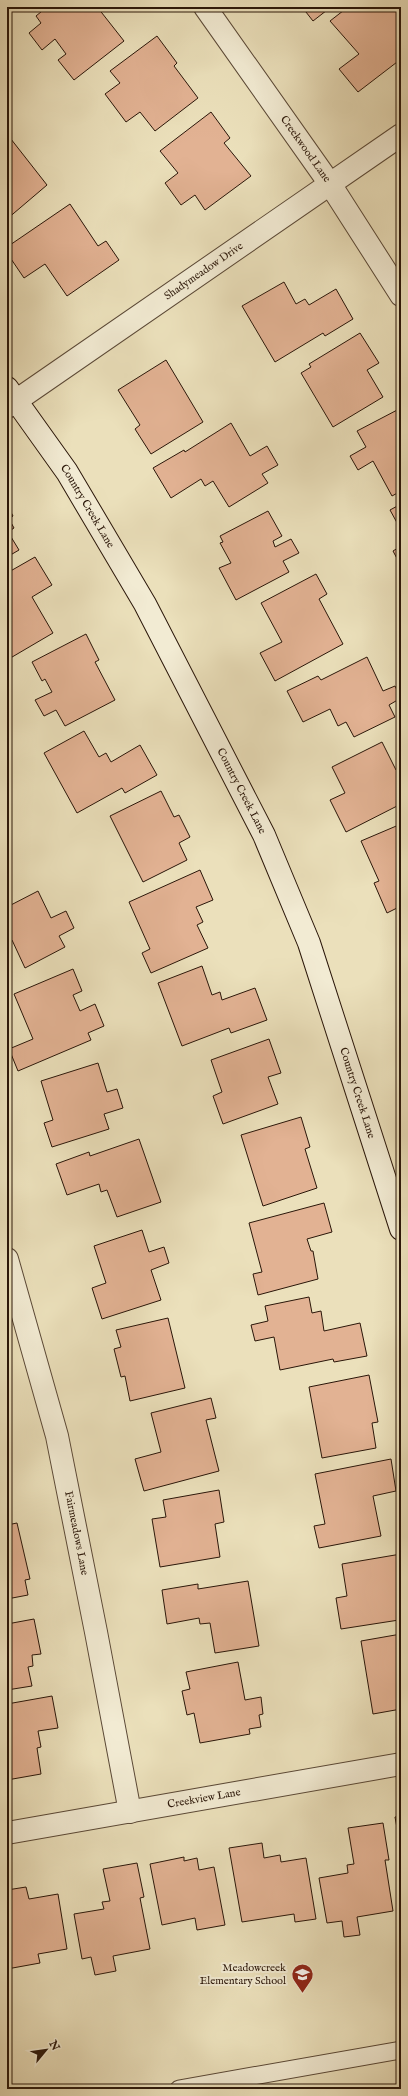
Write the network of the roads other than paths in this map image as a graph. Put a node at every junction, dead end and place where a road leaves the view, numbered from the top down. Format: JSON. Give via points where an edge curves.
{"nodes":[{"id":1,"x":205,"y":7,"type":"edge"},
{"id":2,"x":401,"y":135,"type":"edge"},
{"id":3,"x":330,"y":184,"type":"junction"},
{"id":4,"x":401,"y":295,"type":"edge"},
{"id":5,"x":10,"y":398,"type":"edge"},
{"id":6,"x":401,"y":1229,"type":"edge"},
{"id":7,"x":7,"y":1259,"type":"edge"},
{"id":8,"x":401,"y":1764,"type":"edge"},
{"id":9,"x":130,"y":1812,"type":"junction"},
{"id":10,"x":7,"y":1833,"type":"edge"},
{"id":11,"x":401,"y":2050,"type":"edge"},
{"id":12,"x":179,"y":2089,"type":"edge"}],
"edges":[{"from":1,"to":3,"type":"street","name":"Creekwood Lane"},
{"from":2,"to":3,"type":"street","name":"Shadymeadow Drive"},
{"from":3,"to":4,"type":"street","name":"Creekwood Lane"},
{"from":3,"to":5,"type":"street","name":"Shadymeadow Drive"},
{"from":5,"to":6,"type":"street","name":"Country Creek Lane","via":[[67,472],[145,604],[264,835],[309,942]]},
{"from":7,"to":9,"type":"street","name":"Fairmeadows Lane","via":[[57,1436]]},
{"from":8,"to":9,"type":"street","name":"Creekview Lane"},
{"from":9,"to":10,"type":"street","name":"Creekview Lane"},
{"from":11,"to":12,"type":"lane"}]}
